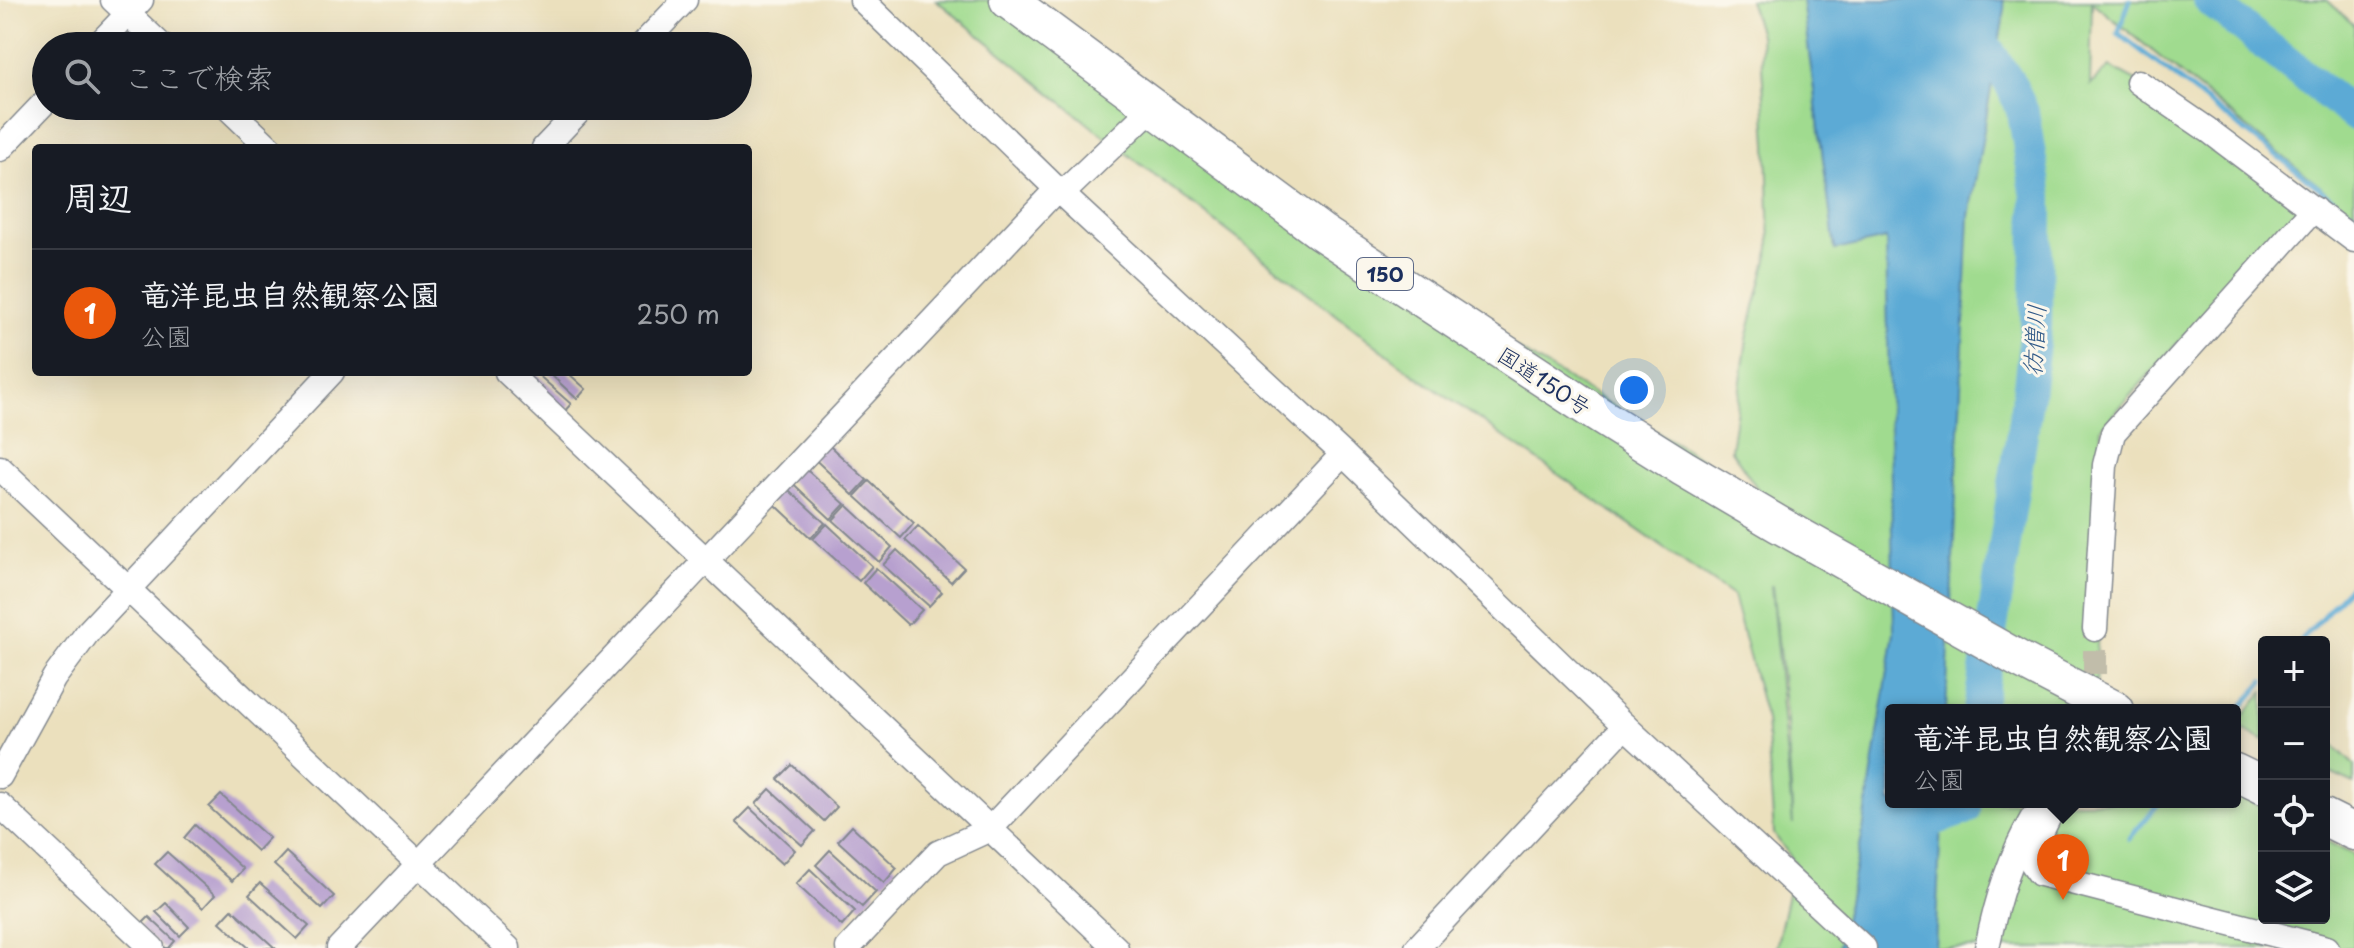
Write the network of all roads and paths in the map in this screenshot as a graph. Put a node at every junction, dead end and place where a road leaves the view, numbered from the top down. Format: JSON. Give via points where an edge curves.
{"nodes":[{"id":1,"x":685,"y":0,"type":"edge"},
{"id":2,"x":862,"y":0,"type":"edge"},
{"id":3,"x":1008,"y":0,"type":"edge"},
{"id":4,"x":127,"y":5,"type":"edge"},
{"id":5,"x":107,"y":32,"type":"edge"},
{"id":6,"x":150,"y":32,"type":"edge"},
{"id":7,"x":654,"y":32,"type":"edge"},
{"id":8,"x":2138,"y":82,"type":"dead end"},
{"id":9,"x":1153,"y":107,"type":"junction"},
{"id":10,"x":32,"y":116,"type":"edge"},
{"id":11,"x":241,"y":120,"type":"edge"},
{"id":12,"x":571,"y":120,"type":"edge"},
{"id":13,"x":266,"y":144,"type":"edge"},
{"id":14,"x":548,"y":144,"type":"edge"},
{"id":15,"x":0,"y":149,"type":"edge"},
{"id":16,"x":1060,"y":191,"type":"junction"},
{"id":17,"x":2314,"y":209,"type":"junction"},
{"id":18,"x":2354,"y":240,"type":"edge"},
{"id":19,"x":328,"y":376,"type":"edge"},
{"id":20,"x":511,"y":376,"type":"edge"},
{"id":21,"x":1343,"y":454,"type":"junction"},
{"id":22,"x":0,"y":468,"type":"edge"},
{"id":23,"x":706,"y":560,"type":"junction"},
{"id":24,"x":129,"y":589,"type":"junction"},
{"id":25,"x":2095,"y":629,"type":"tunnel mouth"},
{"id":26,"x":2104,"y":704,"type":"edge"},
{"id":27,"x":1625,"y":726,"type":"junction"},
{"id":28,"x":0,"y":776,"type":"edge"},
{"id":29,"x":0,"y":805,"type":"edge"},
{"id":30,"x":2039,"y":808,"type":"edge"},
{"id":31,"x":2053,"y":808,"type":"edge"},
{"id":32,"x":2330,"y":820,"type":"edge"},
{"id":33,"x":990,"y":829,"type":"junction"},
{"id":34,"x":2354,"y":832,"type":"edge"},
{"id":35,"x":418,"y":863,"type":"junction"},
{"id":36,"x":152,"y":948,"type":"edge"},
{"id":37,"x":339,"y":948,"type":"edge"},
{"id":38,"x":508,"y":948,"type":"edge"},
{"id":39,"x":848,"y":948,"type":"edge"},
{"id":40,"x":1116,"y":948,"type":"edge"},
{"id":41,"x":1417,"y":948,"type":"edge"},
{"id":42,"x":1864,"y":948,"type":"edge"},
{"id":43,"x":1987,"y":948,"type":"edge"},
{"id":44,"x":2327,"y":948,"type":"edge"}],
"edges":[{"from":1,"to":7,"type":"street"},
{"from":2,"to":16,"type":"street"},
{"from":3,"to":9,"type":"highway","name":"国道150号","number":"150"},
{"from":4,"to":5,"type":"street"},
{"from":4,"to":6,"type":"street"},
{"from":8,"to":17,"type":"street"},
{"from":9,"to":16,"type":"street"},
{"from":9,"to":26,"type":"highway","name":"国道150号","number":"150","via":[[1321,232],[1670,460]]},
{"from":10,"to":15,"type":"street"},
{"from":11,"to":13,"type":"street"},
{"from":12,"to":14,"type":"street"},
{"from":16,"to":21,"type":"street"},
{"from":16,"to":23,"type":"street"},
{"from":17,"to":18,"type":"street"},
{"from":17,"to":25,"type":"street","via":[[2113,433],[2105,465]]},
{"from":19,"to":24,"type":"street"},
{"from":20,"to":23,"type":"street"},
{"from":21,"to":27,"type":"street"},
{"from":21,"to":33,"type":"street"},
{"from":22,"to":24,"type":"street"},
{"from":23,"to":33,"type":"street"},
{"from":23,"to":35,"type":"street"},
{"from":24,"to":28,"type":"street","via":[[54,678]]},
{"from":24,"to":35,"type":"street"},
{"from":27,"to":41,"type":"street"},
{"from":27,"to":42,"type":"street"},
{"from":29,"to":36,"type":"street"},
{"from":30,"to":43,"type":"street","via":[[2017,845]]},
{"from":31,"to":44,"type":"street","via":[[2033,849],[2032,863],[2040,874]]},
{"from":32,"to":34,"type":"highway"},
{"from":33,"to":39,"type":"street","via":[[938,853]]},
{"from":33,"to":40,"type":"street"},
{"from":35,"to":37,"type":"street"},
{"from":35,"to":38,"type":"street"}]}
